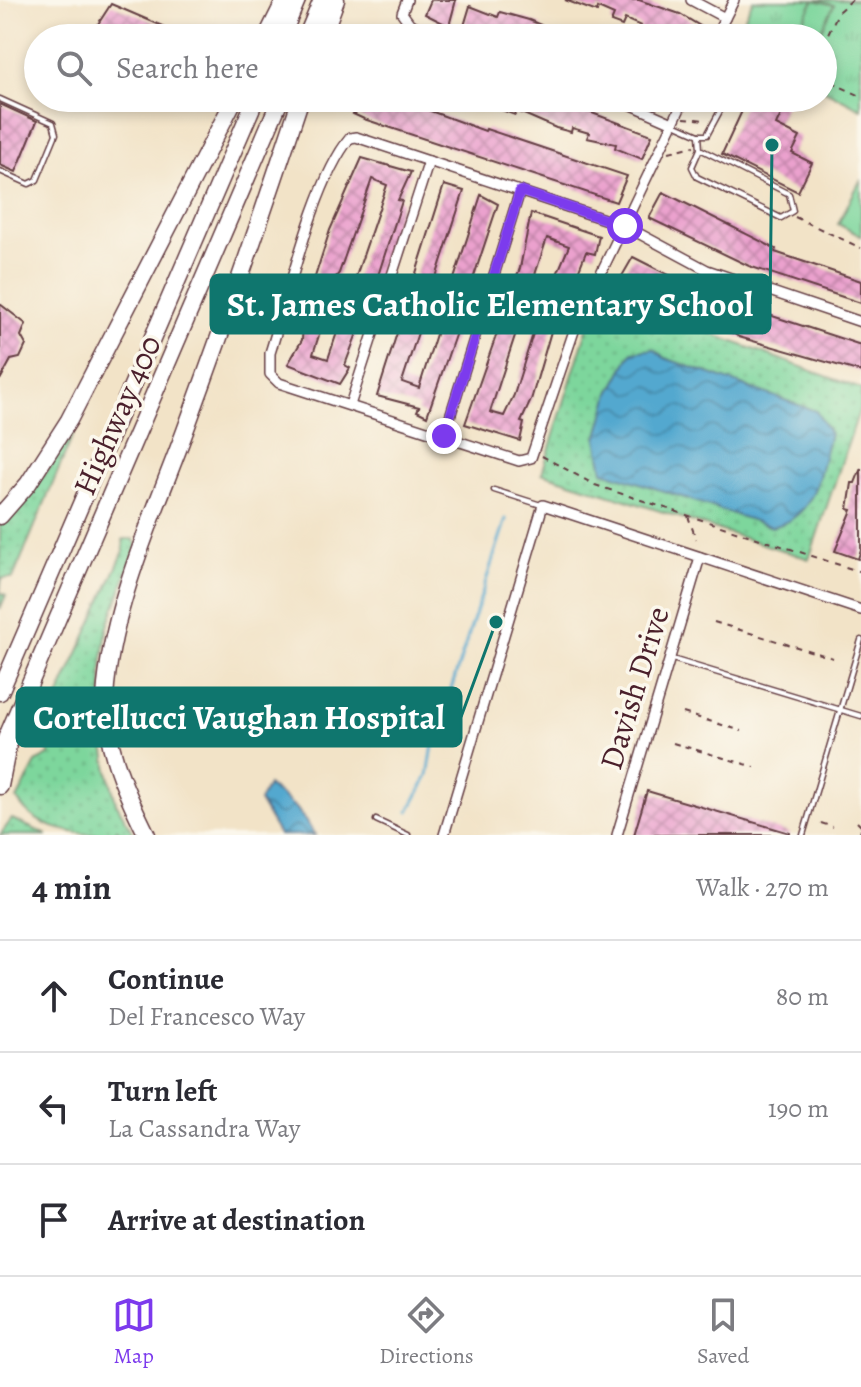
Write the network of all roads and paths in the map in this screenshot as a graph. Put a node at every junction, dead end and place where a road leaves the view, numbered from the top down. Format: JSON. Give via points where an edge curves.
{"nodes":[{"id":1,"x":285,"y":0,"type":"edge"},
{"id":2,"x":297,"y":0,"type":"edge"},
{"id":3,"x":322,"y":0,"type":"edge"},
{"id":4,"x":336,"y":0,"type":"edge"},
{"id":5,"x":407,"y":0,"type":"edge"},
{"id":6,"x":691,"y":0,"type":"edge"},
{"id":7,"x":734,"y":0,"type":"edge"},
{"id":8,"x":852,"y":0,"type":"edge"},
{"id":9,"x":843,"y":2,"type":"edge"},
{"id":10,"x":725,"y":18,"type":"junction"},
{"id":11,"x":273,"y":24,"type":"edge"},
{"id":12,"x":287,"y":24,"type":"edge"},
{"id":13,"x":312,"y":24,"type":"edge"},
{"id":14,"x":327,"y":24,"type":"edge"},
{"id":15,"x":410,"y":24,"type":"edge"},
{"id":16,"x":722,"y":24,"type":"edge"},
{"id":17,"x":833,"y":24,"type":"edge"},
{"id":18,"x":837,"y":84,"type":"edge"},
{"id":19,"x":861,"y":96,"type":"edge"},
{"id":20,"x":0,"y":99,"type":"edge"},
{"id":21,"x":24,"y":110,"type":"edge"},
{"id":22,"x":29,"y":112,"type":"edge"},
{"id":23,"x":228,"y":112,"type":"edge"},
{"id":24,"x":250,"y":112,"type":"edge"},
{"id":25,"x":275,"y":112,"type":"edge"},
{"id":26,"x":296,"y":112,"type":"edge"},
{"id":27,"x":653,"y":112,"type":"edge"},
{"id":28,"x":678,"y":112,"type":"edge"},
{"id":29,"x":720,"y":112,"type":"edge"},
{"id":30,"x":674,"y":120,"type":"junction"},
{"id":31,"x":715,"y":121,"type":"junction"},
{"id":32,"x":699,"y":135,"type":"junction"},
{"id":33,"x":700,"y":146,"type":"junction"},
{"id":34,"x":658,"y":154,"type":"junction"},
{"id":35,"x":429,"y":161,"type":"junction"},
{"id":36,"x":0,"y":171,"type":"edge"},
{"id":37,"x":520,"y":191,"type":"junction"},
{"id":38,"x":790,"y":215,"type":"junction"},
{"id":39,"x":625,"y":226,"type":"junction"},
{"id":40,"x":861,"y":248,"type":"edge"},
{"id":41,"x":861,"y":322,"type":"edge"},
{"id":42,"x":350,"y":405,"type":"junction"},
{"id":43,"x":444,"y":436,"type":"junction"},
{"id":44,"x":533,"y":454,"type":"junction"},
{"id":45,"x":494,"y":490,"type":"dead end"},
{"id":46,"x":543,"y":505,"type":"junction"},
{"id":47,"x":687,"y":515,"type":"junction"},
{"id":48,"x":0,"y":516,"type":"edge"},
{"id":49,"x":696,"y":539,"type":"dead end"},
{"id":50,"x":700,"y":557,"type":"junction"},
{"id":51,"x":861,"y":572,"type":"edge"},
{"id":52,"x":861,"y":610,"type":"edge"},
{"id":53,"x":714,"y":622,"type":"dead end"},
{"id":54,"x":861,"y":640,"type":"edge"},
{"id":55,"x":670,"y":658,"type":"junction"},
{"id":56,"x":833,"y":658,"type":"dead end"},
{"id":57,"x":0,"y":692,"type":"edge"},
{"id":58,"x":842,"y":711,"type":"junction"},
{"id":59,"x":683,"y":713,"type":"dead end"},
{"id":60,"x":861,"y":716,"type":"edge"},
{"id":61,"x":10,"y":729,"type":"junction"},
{"id":62,"x":742,"y":731,"type":"dead end"},
{"id":63,"x":673,"y":743,"type":"dead end"},
{"id":64,"x":0,"y":753,"type":"edge"},
{"id":65,"x":755,"y":767,"type":"dead end"},
{"id":66,"x":0,"y":786,"type":"edge"},
{"id":67,"x":376,"y":820,"type":"dead end"},
{"id":68,"x":857,"y":822,"type":"dead end"},
{"id":69,"x":821,"y":823,"type":"dead end"},
{"id":70,"x":833,"y":827,"type":"dead end"},
{"id":71,"x":861,"y":828,"type":"edge"},
{"id":72,"x":147,"y":835,"type":"edge"},
{"id":73,"x":408,"y":835,"type":"edge"},
{"id":74,"x":444,"y":835,"type":"edge"},
{"id":75,"x":617,"y":835,"type":"edge"},
{"id":76,"x":803,"y":835,"type":"edge"},
{"id":77,"x":859,"y":835,"type":"edge"}],
"edges":[{"from":1,"to":11,"type":"highway"},
{"from":2,"to":12,"type":"highway"},
{"from":3,"to":13,"type":"highway"},
{"from":4,"to":14,"type":"highway"},
{"from":5,"to":15,"type":"street","via":[[402,13]]},
{"from":6,"to":10,"type":"street"},
{"from":7,"to":10,"type":"street"},
{"from":8,"to":9,"type":"path"},
{"from":9,"to":17,"type":"path"},
{"from":10,"to":16,"type":"street"},
{"from":18,"to":19,"type":"path"},
{"from":20,"to":21,"type":"lane"},
{"from":22,"to":36,"type":"lane","via":[[53,123],[56,134],[37,180],[29,184]]},
{"from":23,"to":48,"type":"highway","via":[[69,420],[28,484]]},
{"from":24,"to":57,"type":"highway","name":"Highway 400"},
{"from":25,"to":61,"type":"highway","name":"Highway 400"},
{"from":26,"to":72,"type":"highway","via":[[116,624],[105,688],[111,751]]},
{"from":27,"to":30,"type":"street"},
{"from":28,"to":30,"type":"street"},
{"from":29,"to":31,"type":"lane"},
{"from":30,"to":31,"type":"path"},
{"from":30,"to":32,"type":"lane"},
{"from":30,"to":34,"type":"street"},
{"from":31,"to":32,"type":"lane","via":[[707,135]]},
{"from":32,"to":33,"type":"lane"},
{"from":33,"to":34,"type":"path"},
{"from":33,"to":38,"type":"lane","via":[[789,194],[794,207]]},
{"from":33,"to":38,"type":"lane","via":[[692,167],[697,177],[781,218]]},
{"from":34,"to":39,"type":"street"},
{"from":35,"to":37,"type":"street"},
{"from":35,"to":42,"type":"street"},
{"from":35,"to":42,"type":"street","via":[[350,138],[311,222],[270,353],[270,374],[279,383]]},
{"from":37,"to":39,"type":"street"},
{"from":37,"to":43,"type":"street"},
{"from":38,"to":40,"type":"path"},
{"from":39,"to":41,"type":"street","via":[[707,270]]},
{"from":39,"to":44,"type":"street","via":[[576,325]]},
{"from":42,"to":43,"type":"street"},
{"from":43,"to":44,"type":"street","via":[[519,461]]},
{"from":44,"to":47,"type":"path","via":[[595,485]]},
{"from":45,"to":46,"type":"lane"},
{"from":46,"to":50,"type":"street"},
{"from":46,"to":74,"type":"street"},
{"from":47,"to":49,"type":"path"},
{"from":47,"to":51,"type":"path"},
{"from":50,"to":52,"type":"street"},
{"from":50,"to":55,"type":"street","name":"Davish Drive"},
{"from":53,"to":56,"type":"path"},
{"from":54,"to":58,"type":"lane"},
{"from":55,"to":58,"type":"lane"},
{"from":55,"to":75,"type":"street","name":"Davish Drive"},
{"from":58,"to":60,"type":"lane"},
{"from":58,"to":76,"type":"lane"},
{"from":59,"to":62,"type":"path"},
{"from":61,"to":64,"type":"highway","name":"Highway 400"},
{"from":61,"to":66,"type":"highway"},
{"from":63,"to":65,"type":"path"},
{"from":67,"to":73,"type":"lane"},
{"from":68,"to":71,"type":"path"},
{"from":69,"to":70,"type":"path"},
{"from":71,"to":77,"type":"path"}]}
